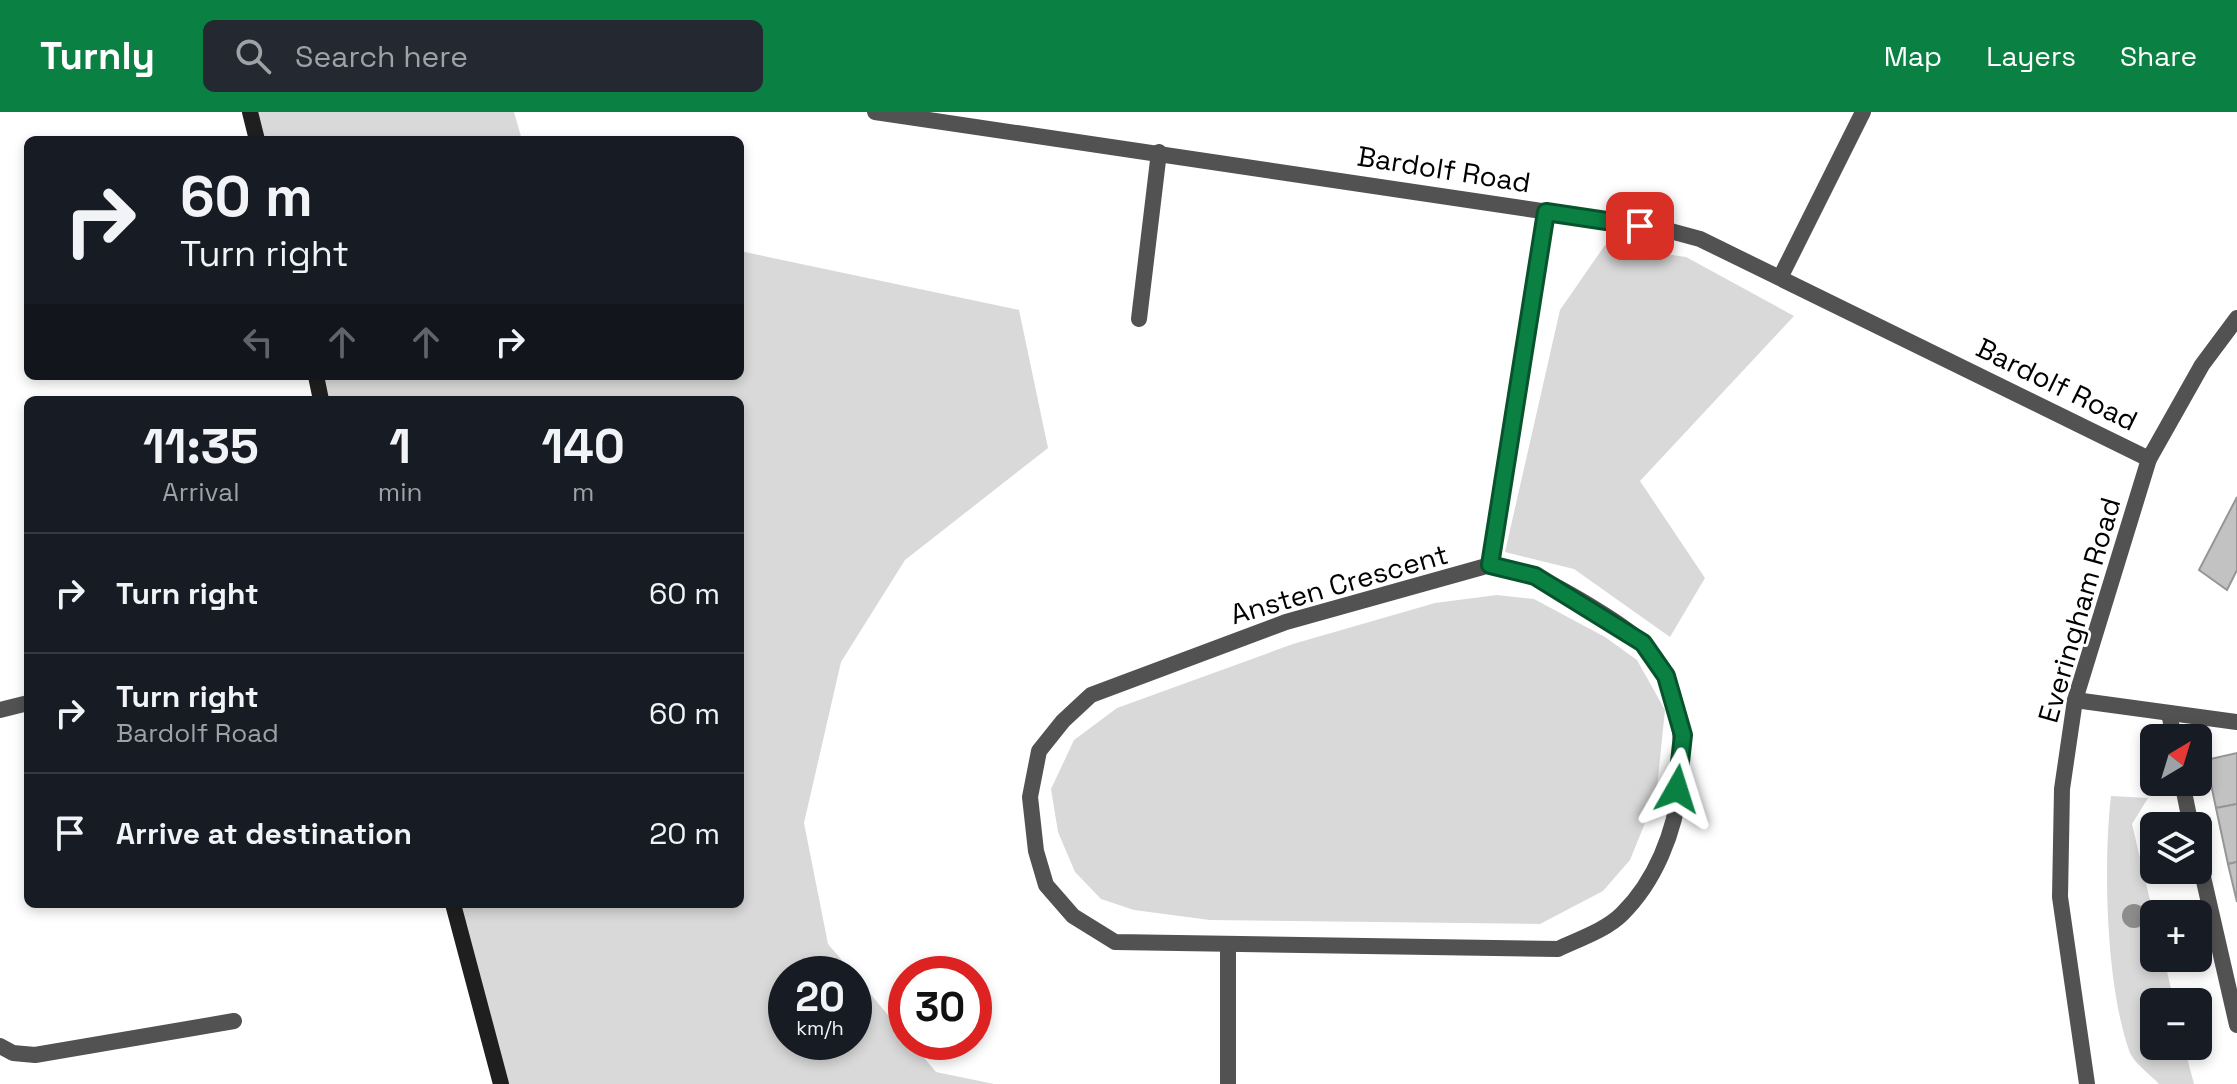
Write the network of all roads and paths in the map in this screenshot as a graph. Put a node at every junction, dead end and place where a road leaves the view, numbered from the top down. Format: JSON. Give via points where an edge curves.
{"nodes":[{"id":1,"x":250,"y":112,"type":"edge"},
{"id":2,"x":875,"y":112,"type":"edge"},
{"id":3,"x":1863,"y":112,"type":"edge"},
{"id":4,"x":256,"y":136,"type":"edge"},
{"id":5,"x":1159,"y":152,"type":"junction"},
{"id":6,"x":1546,"y":212,"type":"junction"},
{"id":7,"x":1781,"y":276,"type":"junction"},
{"id":8,"x":2237,"y":318,"type":"edge"},
{"id":9,"x":1139,"y":319,"type":"dead end"},
{"id":10,"x":2149,"y":459,"type":"junction"},
{"id":11,"x":1490,"y":565,"type":"junction"},
{"id":12,"x":2075,"y":700,"type":"junction"},
{"id":13,"x":24,"y":704,"type":"edge"},
{"id":14,"x":0,"y":710,"type":"edge"},
{"id":15,"x":2169,"y":713,"type":"junction"},
{"id":16,"x":2237,"y":722,"type":"edge"},
{"id":17,"x":2171,"y":724,"type":"edge"},
{"id":18,"x":2205,"y":884,"type":"edge"},
{"id":19,"x":454,"y":908,"type":"edge"},
{"id":20,"x":1228,"y":945,"type":"junction"},
{"id":21,"x":234,"y":1021,"type":"dead end"},
{"id":22,"x":2237,"y":1025,"type":"edge"},
{"id":23,"x":0,"y":1046,"type":"edge"},
{"id":24,"x":501,"y":1084,"type":"edge"},
{"id":25,"x":1228,"y":1084,"type":"edge"},
{"id":26,"x":2087,"y":1084,"type":"edge"}],
"edges":[{"from":1,"to":4,"type":"main road"},
{"from":2,"to":5,"type":"street","name":"Bardolf Road"},
{"from":3,"to":7,"type":"street"},
{"from":5,"to":6,"type":"street","name":"Bardolf Road"},
{"from":5,"to":9,"type":"street"},
{"from":6,"to":7,"type":"street","name":"Bardolf Road","via":[[1700,239]]},
{"from":6,"to":11,"type":"street"},
{"from":7,"to":10,"type":"street","name":"Bardolf Road"},
{"from":8,"to":10,"type":"street","name":"Everingham Road","via":[[2202,365]]},
{"from":10,"to":12,"type":"street","name":"Everingham Road"},
{"from":11,"to":20,"type":"street","name":"Ansten Crescent","via":[[1286,622],[1091,695],[1039,751],[1030,797],[1036,851],[1046,885],[1073,916],[1115,942]]},
{"from":11,"to":20,"type":"street","name":"Ansten Crescent","via":[[1535,576],[1572,597],[1643,643],[1666,676],[1683,735],[1675,813],[1647,884],[1620,916],[1558,949]]},
{"from":12,"to":15,"type":"street"},
{"from":12,"to":26,"type":"street","name":"Everingham Road","via":[[2062,789],[2060,897]]},
{"from":13,"to":14,"type":"street"},
{"from":15,"to":16,"type":"street"},
{"from":15,"to":17,"type":"street"},
{"from":18,"to":22,"type":"street"},
{"from":19,"to":24,"type":"main road"},
{"from":20,"to":25,"type":"street"},
{"from":21,"to":23,"type":"street","via":[[35,1055]]}]}
